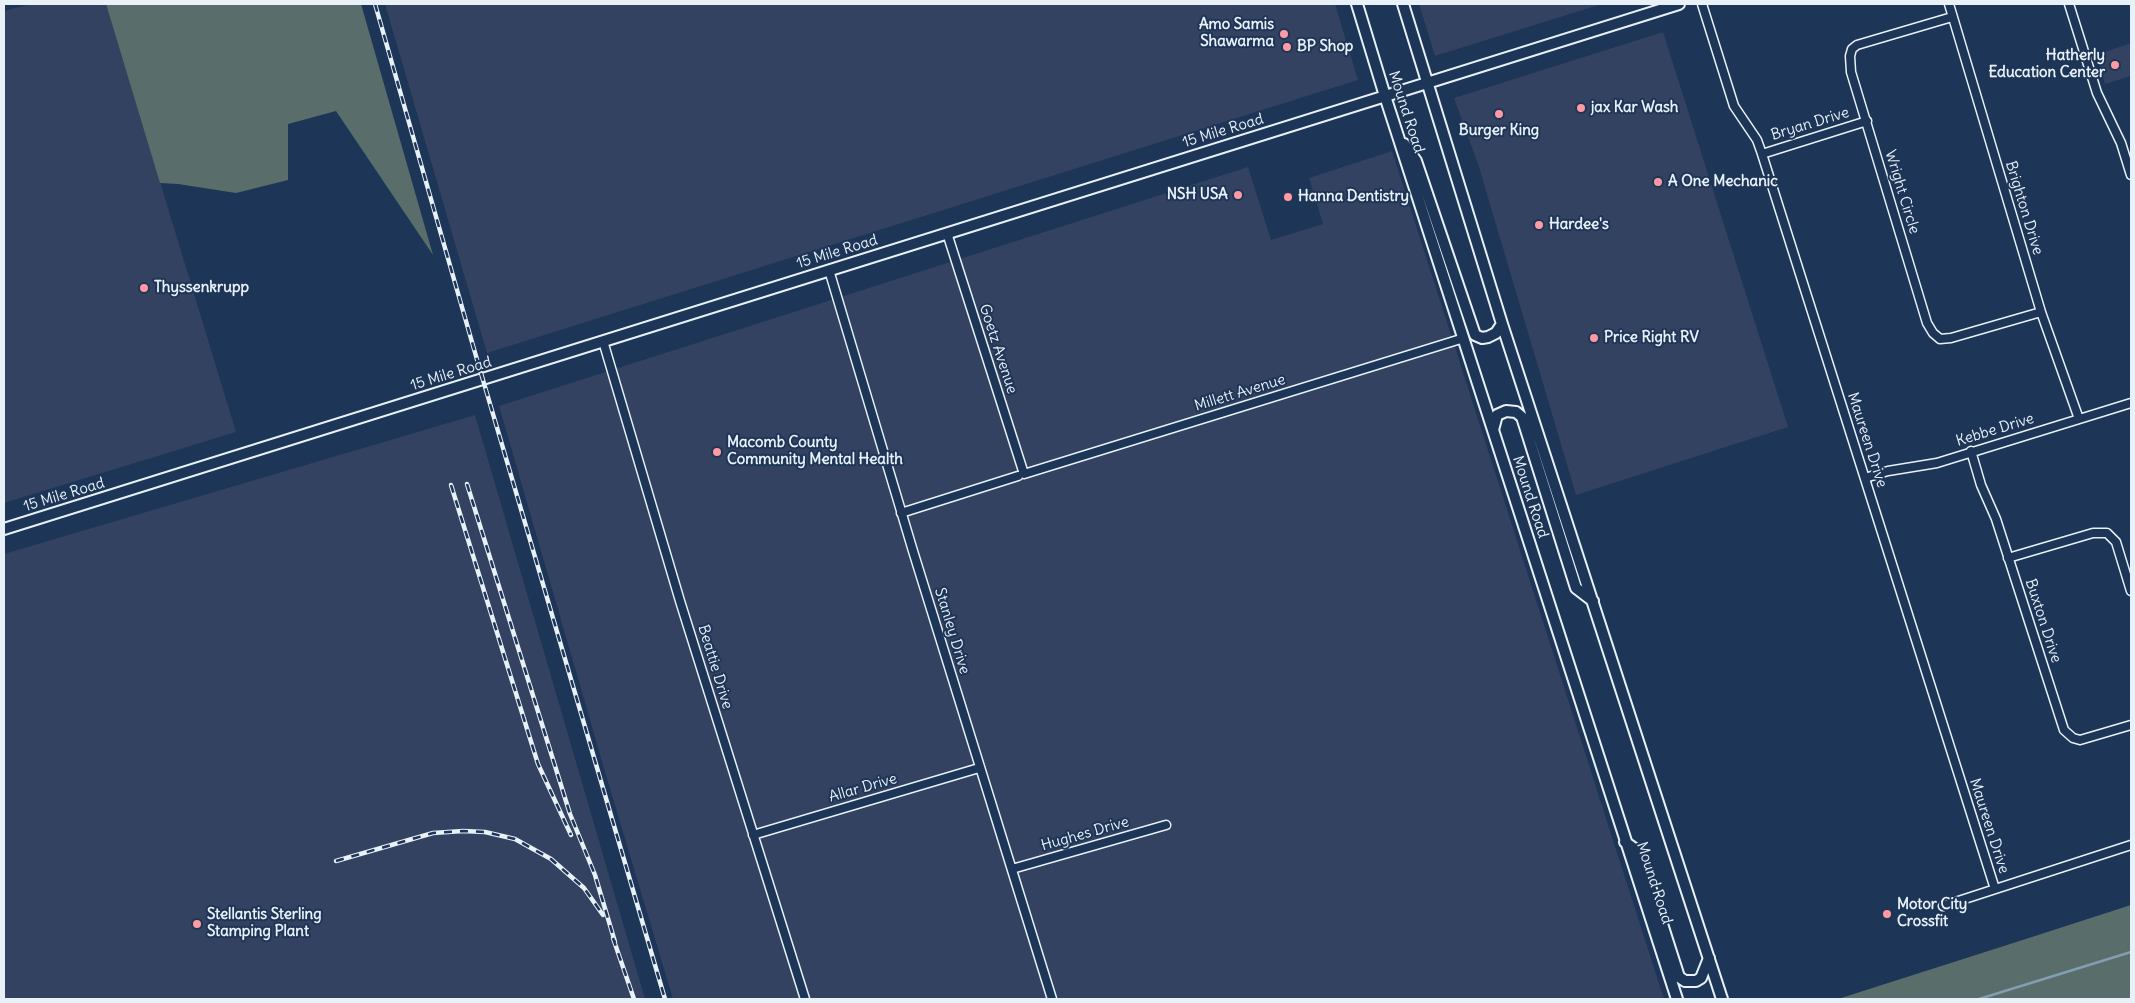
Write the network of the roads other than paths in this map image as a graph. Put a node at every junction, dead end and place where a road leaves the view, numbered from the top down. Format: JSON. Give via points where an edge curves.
{"nodes":[{"id":1,"x":1357,"y":4,"type":"edge"},
{"id":2,"x":1403,"y":4,"type":"edge"},
{"id":3,"x":1679,"y":4,"type":"edge"},
{"id":4,"x":1702,"y":4,"type":"edge"},
{"id":5,"x":1949,"y":4,"type":"edge"},
{"id":6,"x":2069,"y":4,"type":"edge"},
{"id":7,"x":1952,"y":17,"type":"junction"},
{"id":8,"x":1428,"y":83,"type":"junction"},
{"id":9,"x":1385,"y":96,"type":"junction"},
{"id":10,"x":1867,"y":121,"type":"junction"},
{"id":11,"x":1398,"y":135,"type":"junction"},
{"id":12,"x":1762,"y":154,"type":"junction"},
{"id":13,"x":2131,"y":175,"type":"edge"},
{"id":14,"x":947,"y":233,"type":"junction"},
{"id":15,"x":829,"y":270,"type":"junction"},
{"id":16,"x":2041,"y":312,"type":"junction"},
{"id":17,"x":1502,"y":324,"type":"junction"},
{"id":18,"x":1464,"y":338,"type":"junction"},
{"id":19,"x":603,"y":341,"type":"junction"},
{"id":20,"x":2131,"y":403,"type":"edge"},
{"id":21,"x":2079,"y":419,"type":"junction"},
{"id":22,"x":1493,"y":430,"type":"junction"},
{"id":23,"x":1971,"y":452,"type":"junction"},
{"id":24,"x":1021,"y":475,"type":"junction"},
{"id":25,"x":1865,"y":478,"type":"junction"},
{"id":26,"x":901,"y":512,"type":"junction"},
{"id":27,"x":4,"y":530,"type":"edge"},
{"id":28,"x":2008,"y":558,"type":"junction"},
{"id":29,"x":2131,"y":591,"type":"edge"},
{"id":30,"x":1593,"y":601,"type":"junction"},
{"id":31,"x":2131,"y":725,"type":"edge"},
{"id":32,"x":980,"y":768,"type":"junction"},
{"id":33,"x":1166,"y":825,"type":"dead end"},
{"id":34,"x":754,"y":835,"type":"junction"},
{"id":35,"x":1625,"y":842,"type":"junction"},
{"id":36,"x":2131,"y":845,"type":"edge"},
{"id":37,"x":1012,"y":869,"type":"junction"},
{"id":38,"x":1995,"y":889,"type":"junction"},
{"id":39,"x":1942,"y":906,"type":"dead end"},
{"id":40,"x":1710,"y":958,"type":"junction"},
{"id":41,"x":804,"y":999,"type":"edge"},
{"id":42,"x":1052,"y":999,"type":"edge"},
{"id":43,"x":1677,"y":999,"type":"edge"},
{"id":44,"x":1722,"y":999,"type":"edge"}],
"edges":[{"from":1,"to":9,"type":"main road","name":"Mound Road"},
{"from":2,"to":8,"type":"main road","name":"Mound Road"},
{"from":3,"to":8,"type":"main road","name":"15 Mile Road"},
{"from":4,"to":12,"type":"street","name":"Maureen Drive","via":[[1734,106],[1757,140]]},
{"from":5,"to":7,"type":"street","name":"Brighton Drive"},
{"from":6,"to":13,"type":"street","via":[[2094,85],[2121,143]]},
{"from":7,"to":10,"type":"street","name":"Wright Circle","via":[[1868,41],[1852,49],[1849,64]]},
{"from":7,"to":16,"type":"street","name":"Brighton Drive"},
{"from":8,"to":9,"type":"main road","name":"15 Mile Road"},
{"from":8,"to":17,"type":"main road","name":"Mound Road"},
{"from":9,"to":11,"type":"main road","name":"Mound Road"},
{"from":9,"to":14,"type":"main road","name":"15 Mile Road"},
{"from":10,"to":12,"type":"street","name":"Bryan Drive"},
{"from":10,"to":16,"type":"street","name":"Wright Circle","via":[[1927,323],[1933,333],[1940,339],[1951,338]]},
{"from":11,"to":17,"type":"main road","via":[[1416,161],[1475,335],[1488,337],[1496,333]]},
{"from":11,"to":18,"type":"main road","name":"Mound Road"},
{"from":12,"to":25,"type":"street","name":"Maureen Drive"},
{"from":14,"to":15,"type":"main road","name":"15 Mile Road"},
{"from":14,"to":24,"type":"street","name":"Goetz Avenue"},
{"from":15,"to":19,"type":"main road","name":"15 Mile Road"},
{"from":15,"to":26,"type":"street","name":"Stanley Drive"},
{"from":16,"to":21,"type":"street","name":"Brighton Drive"},
{"from":17,"to":30,"type":"main road","name":"Mound Road"},
{"from":18,"to":22,"type":"main road","name":"Mound Road"},
{"from":18,"to":24,"type":"street","name":"Millett Avenue"},
{"from":19,"to":27,"type":"main road","name":"15 Mile Road"},
{"from":19,"to":34,"type":"street","name":"Beattie Drive"},
{"from":20,"to":21,"type":"street","name":"Kebbe Drive"},
{"from":21,"to":23,"type":"street","name":"Kebbe Drive"},
{"from":22,"to":30,"type":"main road","via":[[1497,415],[1506,411],[1516,412],[1522,417],[1576,588]]},
{"from":22,"to":35,"type":"main road","name":"Mound Road"},
{"from":23,"to":25,"type":"street","name":"Kebbe Drive","via":[[1937,463]]},
{"from":23,"to":28,"type":"street","name":"Buxton Drive"},
{"from":24,"to":26,"type":"street","name":"Millett Avenue"},
{"from":25,"to":38,"type":"street","name":"Maureen Drive"},
{"from":26,"to":32,"type":"street","name":"Stanley Drive"},
{"from":28,"to":29,"type":"street","via":[[2093,533],[2107,533],[2116,542]]},
{"from":28,"to":31,"type":"street","name":"Buxton Drive","via":[[2064,730],[2080,740]]},
{"from":30,"to":40,"type":"main road","name":"Mound Road"},
{"from":32,"to":34,"type":"street","name":"Allar Drive"},
{"from":32,"to":37,"type":"street","name":"Stanley Drive"},
{"from":33,"to":37,"type":"street","name":"Hughes Drive"},
{"from":34,"to":41,"type":"street","name":"Beattie Drive"},
{"from":35,"to":40,"type":"main road","via":[[1639,852],[1679,977],[1685,981],[1701,978]]},
{"from":35,"to":43,"type":"main road","name":"Mound Road"},
{"from":36,"to":38,"type":"street"},
{"from":37,"to":42,"type":"street","name":"Stanley Drive"},
{"from":38,"to":39,"type":"street"},
{"from":40,"to":44,"type":"main road","name":"Mound Road"}]}
